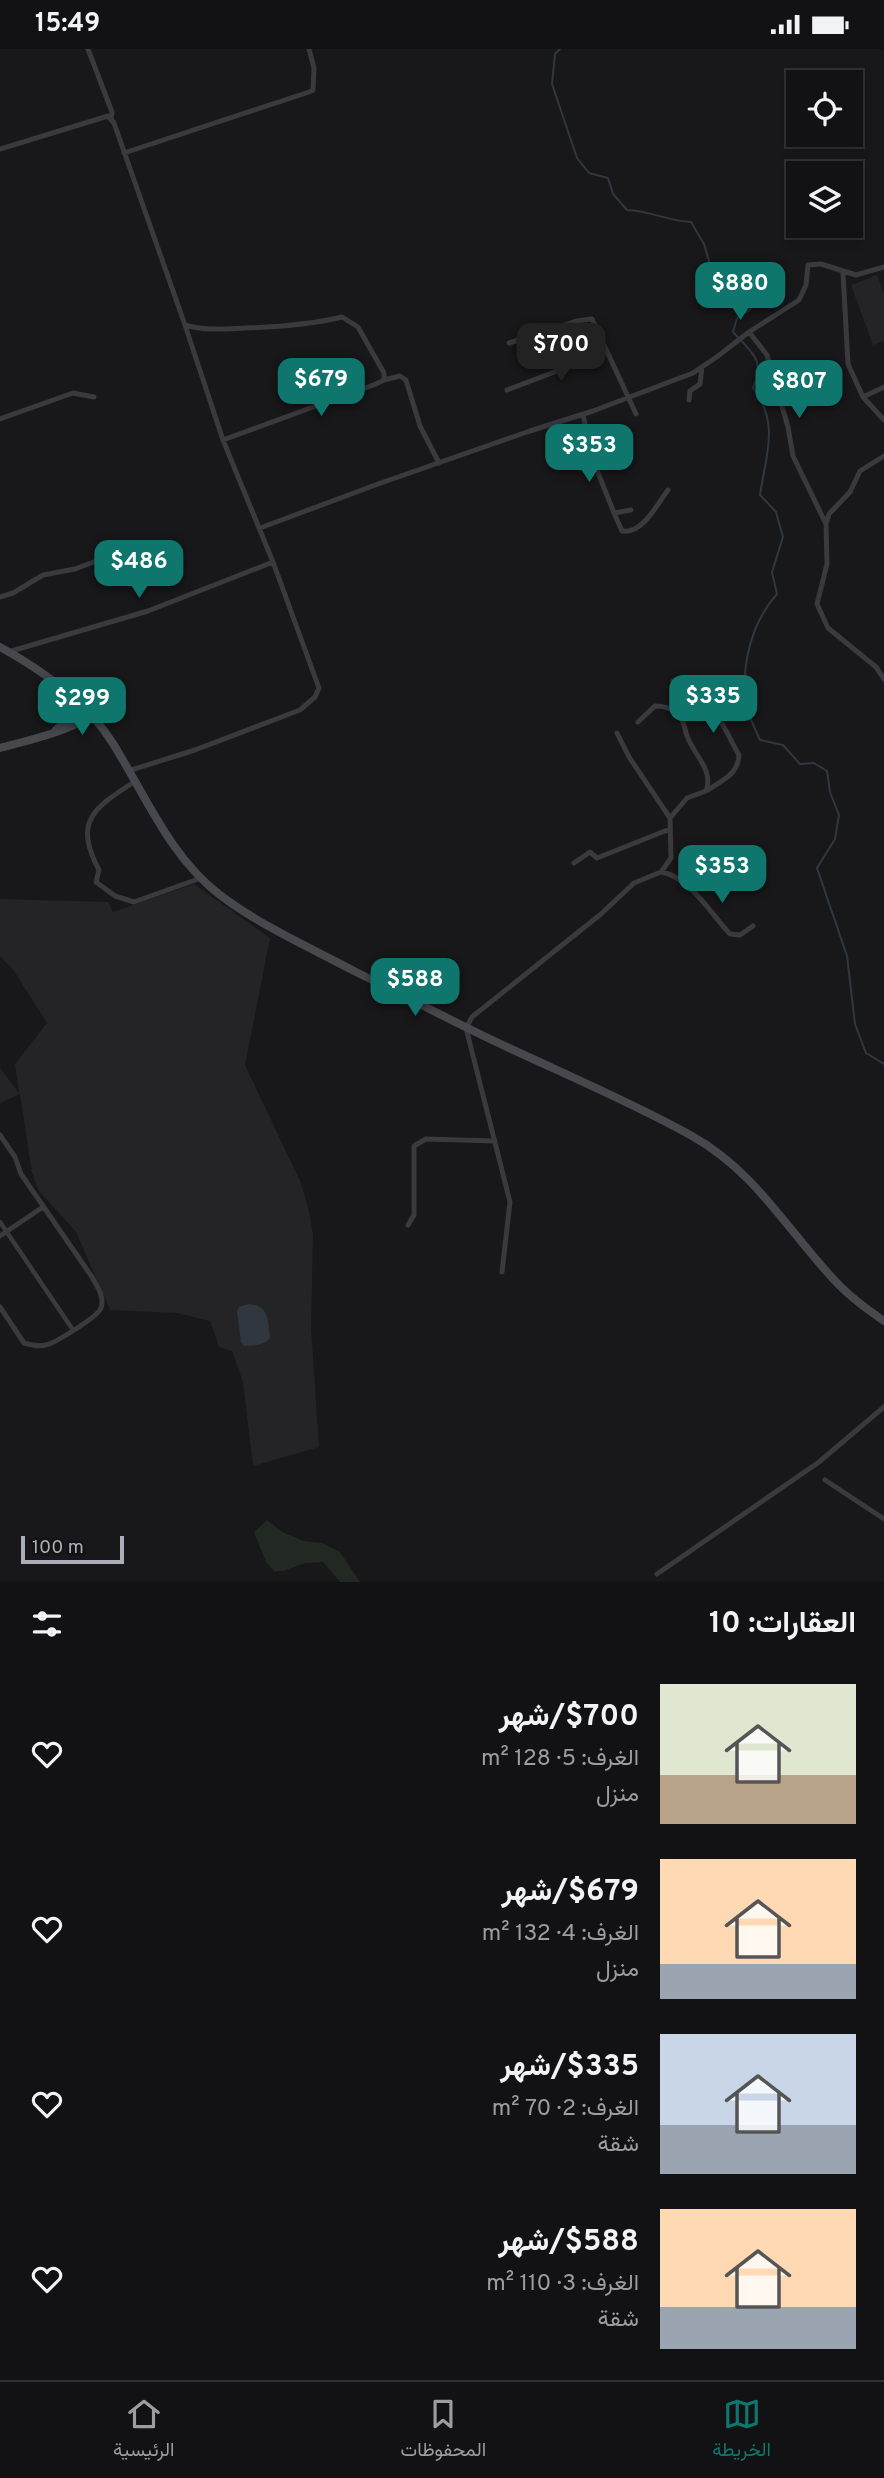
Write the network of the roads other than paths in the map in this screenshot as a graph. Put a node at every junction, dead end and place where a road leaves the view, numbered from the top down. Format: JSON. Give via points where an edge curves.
{"nodes":[{"id":1,"x":88,"y":49,"type":"edge"},
{"id":2,"x":309,"y":49,"type":"edge"},
{"id":3,"x":111,"y":120,"type":"junction"},
{"id":4,"x":0,"y":149,"type":"edge"},
{"id":5,"x":124,"y":153,"type":"junction"},
{"id":6,"x":884,"y":267,"type":"edge"},
{"id":7,"x":843,"y":273,"type":"junction"},
{"id":8,"x":185,"y":325,"type":"junction"},
{"id":9,"x":748,"y":331,"type":"junction"},
{"id":10,"x":509,"y":343,"type":"dead end"},
{"id":11,"x":607,"y":352,"type":"junction"},
{"id":12,"x":702,"y":367,"type":"junction"},
{"id":13,"x":384,"y":380,"type":"junction"},
{"id":14,"x":884,"y":387,"type":"edge"},
{"id":15,"x":507,"y":390,"type":"dead end"},
{"id":16,"x":94,"y":397,"type":"dead end"},
{"id":17,"x":627,"y":397,"type":"junction"},
{"id":18,"x":863,"y":397,"type":"junction"},
{"id":19,"x":689,"y":400,"type":"dead end"},
{"id":20,"x":583,"y":414,"type":"junction"},
{"id":21,"x":636,"y":414,"type":"dead end"},
{"id":22,"x":0,"y":419,"type":"edge"},
{"id":23,"x":884,"y":420,"type":"edge"},
{"id":24,"x":618,"y":436,"type":"dead end"},
{"id":25,"x":223,"y":440,"type":"junction"},
{"id":26,"x":589,"y":444,"type":"junction"},
{"id":27,"x":884,"y":456,"type":"edge"},
{"id":28,"x":439,"y":463,"type":"junction"},
{"id":29,"x":668,"y":490,"type":"dead end"},
{"id":30,"x":631,"y":510,"type":"dead end"},
{"id":31,"x":614,"y":513,"type":"junction"},
{"id":32,"x":826,"y":524,"type":"junction"},
{"id":33,"x":260,"y":528,"type":"junction"},
{"id":34,"x":107,"y":557,"type":"dead end"},
{"id":35,"x":274,"y":562,"type":"junction"},
{"id":36,"x":0,"y":597,"type":"edge"},
{"id":37,"x":4,"y":649,"type":"edge"},
{"id":38,"x":884,"y":679,"type":"edge"},
{"id":39,"x":673,"y":681,"type":"dead end"},
{"id":40,"x":60,"y":686,"type":"junction"},
{"id":41,"x":80,"y":705,"type":"junction"},
{"id":42,"x":90,"y":715,"type":"junction"},
{"id":43,"x":638,"y":722,"type":"dead end"},
{"id":44,"x":67,"y":723,"type":"junction"},
{"id":45,"x":100,"y":726,"type":"junction"},
{"id":46,"x":617,"y":733,"type":"dead end"},
{"id":47,"x":0,"y":748,"type":"edge"},
{"id":48,"x":128,"y":771,"type":"junction"},
{"id":49,"x":134,"y":782,"type":"junction"},
{"id":50,"x":706,"y":791,"type":"junction"},
{"id":51,"x":670,"y":818,"type":"junction"},
{"id":52,"x":670,"y":829,"type":"junction"},
{"id":53,"x":574,"y":863,"type":"dead end"},
{"id":54,"x":661,"y":872,"type":"junction"},
{"id":55,"x":201,"y":878,"type":"junction"},
{"id":56,"x":753,"y":926,"type":"dead end"},
{"id":57,"x":466,"y":1028,"type":"junction"},
{"id":58,"x":0,"y":1135,"type":"edge"},
{"id":59,"x":495,"y":1141,"type":"junction"},
{"id":60,"x":43,"y":1207,"type":"junction"},
{"id":61,"x":0,"y":1222,"type":"edge"},
{"id":62,"x":408,"y":1225,"type":"dead end"},
{"id":63,"x":6,"y":1232,"type":"junction"},
{"id":64,"x":0,"y":1236,"type":"edge"},
{"id":65,"x":502,"y":1272,"type":"dead end"},
{"id":66,"x":0,"y":1307,"type":"edge"},
{"id":67,"x":884,"y":1321,"type":"edge"},
{"id":68,"x":73,"y":1330,"type":"junction"},
{"id":69,"x":884,"y":1407,"type":"edge"},
{"id":70,"x":825,"y":1480,"type":"dead end"},
{"id":71,"x":884,"y":1519,"type":"edge"},
{"id":72,"x":657,"y":1574,"type":"dead end"}],
"edges":[{"from":1,"to":3,"type":"street"},
{"from":2,"to":5,"type":"street","via":[[313,90]]},
{"from":3,"to":4,"type":"street","via":[[108,116]]},
{"from":3,"to":5,"type":"street"},
{"from":5,"to":8,"type":"street"},
{"from":6,"to":7,"type":"street","via":[[856,275]]},
{"from":7,"to":9,"type":"street","via":[[821,264],[808,265],[799,300]]},
{"from":7,"to":18,"type":"street","via":[[848,365]]},
{"from":8,"to":13,"type":"street","via":[[200,330],[278,327],[342,317],[358,327]]},
{"from":8,"to":25,"type":"street"},
{"from":9,"to":12,"type":"street"},
{"from":9,"to":32,"type":"street","via":[[767,355],[793,456]]},
{"from":10,"to":11,"type":"street","via":[[592,319]]},
{"from":11,"to":15,"type":"street"},
{"from":11,"to":17,"type":"street"},
{"from":12,"to":17,"type":"street"},
{"from":12,"to":19,"type":"street","via":[[700,384],[690,391]]},
{"from":13,"to":25,"type":"street"},
{"from":13,"to":28,"type":"street","via":[[400,376],[406,380],[420,426]]},
{"from":14,"to":18,"type":"street"},
{"from":16,"to":22,"type":"street","via":[[73,393]]},
{"from":17,"to":20,"type":"street"},
{"from":17,"to":21,"type":"street"},
{"from":18,"to":23,"type":"street"},
{"from":20,"to":26,"type":"street"},
{"from":20,"to":28,"type":"street"},
{"from":24,"to":26,"type":"street"},
{"from":25,"to":33,"type":"street"},
{"from":26,"to":31,"type":"street"},
{"from":27,"to":32,"type":"street","via":[[860,471]]},
{"from":28,"to":33,"type":"street"},
{"from":29,"to":31,"type":"street","via":[[632,531],[622,531]]},
{"from":30,"to":31,"type":"street"},
{"from":32,"to":38,"type":"street","via":[[827,564],[817,604],[821,616],[828,628]]},
{"from":33,"to":35,"type":"street"},
{"from":34,"to":36,"type":"street","via":[[43,575]]},
{"from":35,"to":37,"type":"street","via":[[148,611]]},
{"from":35,"to":48,"type":"street","via":[[319,688],[315,697],[300,710]]},
{"from":37,"to":40,"type":"main road"},
{"from":39,"to":50,"type":"street","via":[[702,694],[739,755],[729,779]]},
{"from":40,"to":41,"type":"main road"},
{"from":40,"to":44,"type":"main road"},
{"from":41,"to":42,"type":"main road"},
{"from":41,"to":44,"type":"main road"},
{"from":42,"to":44,"type":"main road"},
{"from":42,"to":45,"type":"main road"},
{"from":43,"to":50,"type":"street","via":[[655,706],[677,713],[705,767]]},
{"from":44,"to":45,"type":"main road"},
{"from":44,"to":47,"type":"main road"},
{"from":45,"to":48,"type":"main road"},
{"from":46,"to":51,"type":"street"},
{"from":48,"to":49,"type":"main road"},
{"from":49,"to":55,"type":"main road"},
{"from":49,"to":55,"type":"street","via":[[105,801],[92,819],[87,840],[99,870],[96,882],[130,902]]},
{"from":50,"to":51,"type":"street","via":[[687,798]]},
{"from":51,"to":52,"type":"street"},
{"from":52,"to":53,"type":"street","via":[[597,858],[590,852]]},
{"from":52,"to":54,"type":"street","via":[[671,857]]},
{"from":54,"to":56,"type":"street","via":[[690,888],[730,934],[740,935]]},
{"from":54,"to":57,"type":"street","via":[[634,883],[472,1017]]},
{"from":55,"to":57,"type":"main road","via":[[281,933]]},
{"from":57,"to":59,"type":"street"},
{"from":57,"to":67,"type":"main road","via":[[694,1137],[732,1163],[841,1287]]},
{"from":58,"to":60,"type":"street"},
{"from":59,"to":62,"type":"street","via":[[426,1139],[414,1146],[414,1215]]},
{"from":59,"to":65,"type":"street","via":[[510,1202]]},
{"from":60,"to":63,"type":"street"},
{"from":60,"to":68,"type":"street","via":[[102,1299],[99,1313]]},
{"from":61,"to":63,"type":"street"},
{"from":63,"to":64,"type":"street"},
{"from":63,"to":68,"type":"street"},
{"from":66,"to":68,"type":"street","via":[[24,1343],[45,1346]]},
{"from":69,"to":72,"type":"street","via":[[819,1462]]},
{"from":70,"to":71,"type":"street"}]}
